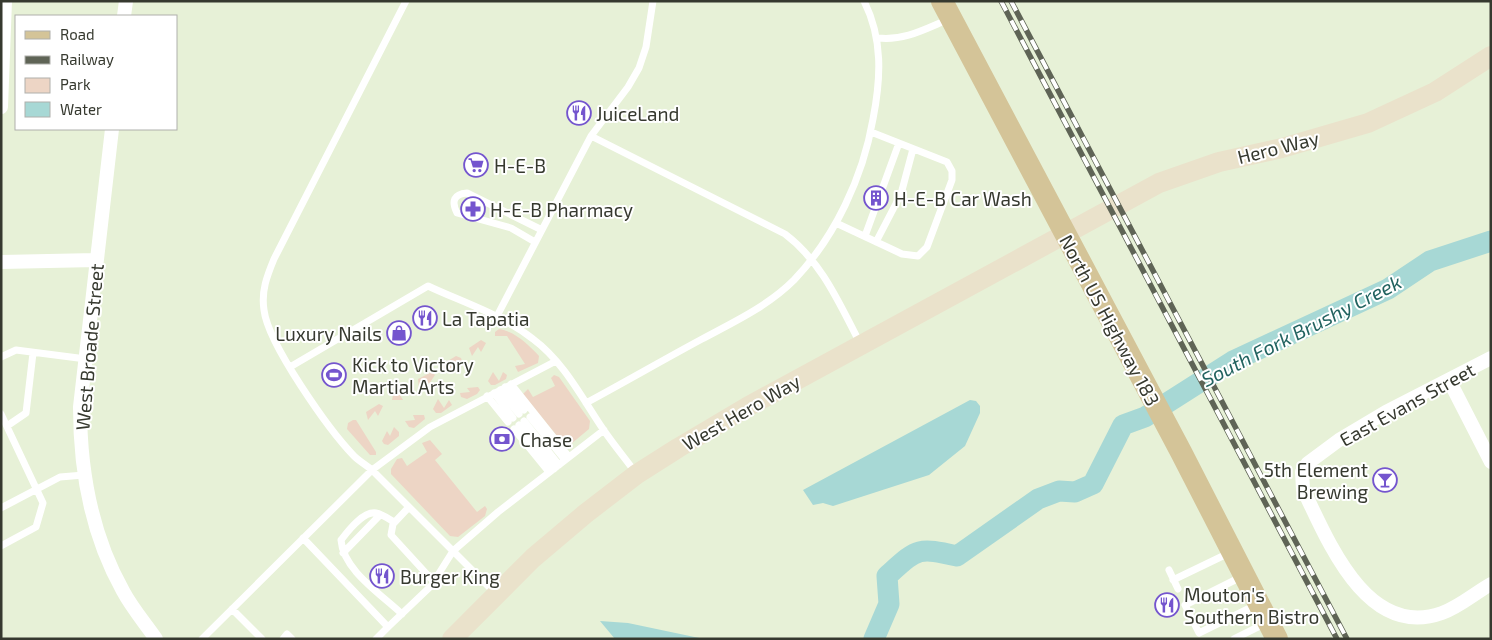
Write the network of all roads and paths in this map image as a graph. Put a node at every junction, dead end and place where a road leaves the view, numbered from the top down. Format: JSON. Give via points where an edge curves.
{"nodes":[{"id":1,"x":5,"y":1,"type":"edge"},
{"id":2,"x":126,"y":1,"type":"edge"},
{"id":3,"x":406,"y":1,"type":"edge"},
{"id":4,"x":653,"y":1,"type":"edge"},
{"id":5,"x":864,"y":1,"type":"edge"},
{"id":6,"x":946,"y":10,"type":"edge"},
{"id":7,"x":124,"y":15,"type":"edge"},
{"id":8,"x":878,"y":38,"type":"junction"},
{"id":9,"x":1491,"y":56,"type":"edge"},
{"id":10,"x":1,"y":107,"type":"edge"},
{"id":11,"x":112,"y":130,"type":"edge"},
{"id":12,"x":871,"y":132,"type":"junction"},
{"id":13,"x":591,"y":136,"type":"junction"},
{"id":14,"x":899,"y":143,"type":"junction"},
{"id":15,"x":913,"y":149,"type":"junction"},
{"id":16,"x":836,"y":223,"type":"junction"},
{"id":17,"x":542,"y":230,"type":"junction"},
{"id":18,"x":1064,"y":234,"type":"junction"},
{"id":19,"x":865,"y":236,"type":"junction"},
{"id":20,"x":536,"y":242,"type":"junction"},
{"id":21,"x":876,"y":242,"type":"junction"},
{"id":22,"x":96,"y":260,"type":"junction"},
{"id":23,"x":812,"y":260,"type":"junction"},
{"id":24,"x":1,"y":262,"type":"edge"},
{"id":25,"x":496,"y":318,"type":"junction"},
{"id":26,"x":861,"y":345,"type":"junction"},
{"id":27,"x":33,"y":353,"type":"junction"},
{"id":28,"x":1,"y":357,"type":"edge"},
{"id":29,"x":1491,"y":358,"type":"edge"},
{"id":30,"x":86,"y":359,"type":"junction"},
{"id":31,"x":556,"y":361,"type":"junction"},
{"id":32,"x":290,"y":367,"type":"junction"},
{"id":33,"x":1449,"y":380,"type":"junction"},
{"id":34,"x":499,"y":390,"type":"junction"},
{"id":35,"x":586,"y":403,"type":"junction"},
{"id":36,"x":1,"y":414,"type":"edge"},
{"id":37,"x":7,"y":426,"type":"junction"},
{"id":38,"x":604,"y":430,"type":"junction"},
{"id":39,"x":1491,"y":462,"type":"edge"},
{"id":40,"x":559,"y":465,"type":"junction"},
{"id":41,"x":372,"y":470,"type":"junction"},
{"id":42,"x":637,"y":474,"type":"junction"},
{"id":43,"x":84,"y":475,"type":"junction"},
{"id":44,"x":37,"y":488,"type":"junction"},
{"id":45,"x":1,"y":508,"type":"edge"},
{"id":46,"x":409,"y":508,"type":"junction"},
{"id":47,"x":380,"y":515,"type":"junction"},
{"id":48,"x":394,"y":522,"type":"junction"},
{"id":49,"x":303,"y":538,"type":"junction"},
{"id":50,"x":1,"y":546,"type":"edge"},
{"id":51,"x":453,"y":551,"type":"junction"},
{"id":52,"x":1232,"y":552,"type":"junction"},
{"id":53,"x":343,"y":553,"type":"junction"},
{"id":54,"x":1169,"y":570,"type":"dead end"},
{"id":55,"x":1244,"y":576,"type":"junction"},
{"id":56,"x":1173,"y":580,"type":"junction"},
{"id":57,"x":434,"y":582,"type":"junction"},
{"id":58,"x":1491,"y":584,"type":"edge"},
{"id":59,"x":1178,"y":589,"type":"dead end"},
{"id":60,"x":496,"y":593,"type":"junction"},
{"id":61,"x":232,"y":609,"type":"junction"},
{"id":62,"x":402,"y":614,"type":"junction"},
{"id":63,"x":1268,"y":622,"type":"edge"},
{"id":64,"x":388,"y":627,"type":"junction"},
{"id":65,"x":156,"y":639,"type":"edge"},
{"id":66,"x":202,"y":639,"type":"edge"},
{"id":67,"x":262,"y":639,"type":"edge"},
{"id":68,"x":283,"y":639,"type":"edge"},
{"id":69,"x":292,"y":639,"type":"edge"},
{"id":70,"x":376,"y":639,"type":"edge"},
{"id":71,"x":452,"y":639,"type":"edge"},
{"id":72,"x":1234,"y":639,"type":"edge"}],
"edges":[{"from":1,"to":10,"type":"street"},
{"from":2,"to":7,"type":"street"},
{"from":3,"to":32,"type":"lane","via":[[264,284],[264,310],[269,330]]},
{"from":4,"to":13,"type":"lane","via":[[646,48],[639,68]]},
{"from":5,"to":8,"type":"lane"},
{"from":6,"to":8,"type":"lane","via":[[914,34],[892,40]]},
{"from":6,"to":18,"type":"main road","name":"North US Highway 183"},
{"from":8,"to":12,"type":"lane","via":[[878,95]]},
{"from":9,"to":18,"type":"main road","name":"Hero Way","via":[[1435,92],[1368,123],[1219,162],[1159,183]]},
{"from":11,"to":22,"type":"street","name":"West Broade Street"},
{"from":12,"to":14,"type":"lane"},
{"from":12,"to":16,"type":"lane","via":[[856,180]]},
{"from":13,"to":17,"type":"lane"},
{"from":13,"to":23,"type":"lane","via":[[785,234]]},
{"from":14,"to":15,"type":"lane"},
{"from":14,"to":19,"type":"lane"},
{"from":15,"to":21,"type":"lane","via":[[901,194]]},
{"from":15,"to":21,"type":"lane","via":[[947,162],[952,171],[952,180],[927,247],[918,256],[902,254]]},
{"from":16,"to":19,"type":"lane"},
{"from":16,"to":23,"type":"lane"},
{"from":17,"to":20,"type":"lane"},
{"from":17,"to":20,"type":"lane","via":[[467,193],[454,198],[457,213],[511,228]]},
{"from":18,"to":26,"type":"main road","name":"West Hero Way"},
{"from":18,"to":52,"type":"main road","name":"North US Highway 183"},
{"from":19,"to":21,"type":"lane"},
{"from":20,"to":25,"type":"lane"},
{"from":22,"to":24,"type":"street"},
{"from":22,"to":30,"type":"street","name":"West Broade Street"},
{"from":23,"to":26,"type":"lane","via":[[825,277]]},
{"from":23,"to":35,"type":"lane","via":[[762,307]]},
{"from":25,"to":31,"type":"lane","via":[[516,326]]},
{"from":25,"to":32,"type":"lane","via":[[428,286]]},
{"from":26,"to":42,"type":"main road","name":"West Hero Way","via":[[747,407]]},
{"from":27,"to":28,"type":"lane","via":[[16,350]]},
{"from":27,"to":30,"type":"lane"},
{"from":27,"to":37,"type":"lane","via":[[26,413]]},
{"from":29,"to":33,"type":"street","name":"East Evans Street"},
{"from":30,"to":43,"type":"street","name":"West Broade Street","via":[[80,407]]},
{"from":31,"to":34,"type":"lane"},
{"from":31,"to":35,"type":"lane"},
{"from":32,"to":41,"type":"lane","via":[[328,425],[354,456]]},
{"from":33,"to":39,"type":"street"},
{"from":33,"to":58,"type":"street","name":"East Evans Street","via":[[1386,412],[1312,459],[1302,472],[1303,489],[1332,550],[1366,595],[1392,613],[1412,618],[1441,614]]},
{"from":34,"to":34,"type":"lane","via":[[516,416]]},
{"from":34,"to":40,"type":"lane"},
{"from":34,"to":41,"type":"lane","via":[[430,427]]},
{"from":35,"to":38,"type":"lane"},
{"from":36,"to":37,"type":"lane"},
{"from":37,"to":44,"type":"lane"},
{"from":38,"to":40,"type":"lane"},
{"from":38,"to":42,"type":"lane"},
{"from":40,"to":40,"type":"lane","via":[[522,423]]},
{"from":40,"to":51,"type":"lane"},
{"from":41,"to":46,"type":"lane"},
{"from":41,"to":49,"type":"lane"},
{"from":42,"to":60,"type":"main road","name":"West Hero Way","via":[[584,514]]},
{"from":43,"to":44,"type":"lane","via":[[60,477]]},
{"from":43,"to":65,"type":"street","name":"West Broade Street","via":[[92,520],[123,592]]},
{"from":44,"to":45,"type":"lane"},
{"from":44,"to":50,"type":"lane","via":[[43,503],[36,527]]},
{"from":46,"to":48,"type":"lane"},
{"from":46,"to":51,"type":"lane"},
{"from":47,"to":48,"type":"lane"},
{"from":47,"to":53,"type":"lane"},
{"from":47,"to":53,"type":"lane","via":[[370,513],[348,532],[341,540]]},
{"from":48,"to":57,"type":"lane","via":[[391,529],[394,540]]},
{"from":49,"to":61,"type":"lane"},
{"from":49,"to":64,"type":"lane"},
{"from":51,"to":57,"type":"lane"},
{"from":51,"to":60,"type":"lane"},
{"from":52,"to":55,"type":"main road","name":"North US Highway 183"},
{"from":52,"to":56,"type":"lane"},
{"from":53,"to":62,"type":"lane","via":[[362,577]]},
{"from":54,"to":56,"type":"lane"},
{"from":55,"to":63,"type":"main road","name":"North US Highway 183"},
{"from":55,"to":63,"type":"lane","via":[[1185,605],[1199,633]]},
{"from":56,"to":59,"type":"lane"},
{"from":57,"to":62,"type":"lane"},
{"from":60,"to":71,"type":"main road","name":"West Hero Way"},
{"from":61,"to":66,"type":"lane"},
{"from":61,"to":67,"type":"lane"},
{"from":62,"to":64,"type":"lane"},
{"from":63,"to":72,"type":"lane"},
{"from":64,"to":70,"type":"lane"},
{"from":68,"to":69,"type":"lane","via":[[288,634]]}]}
